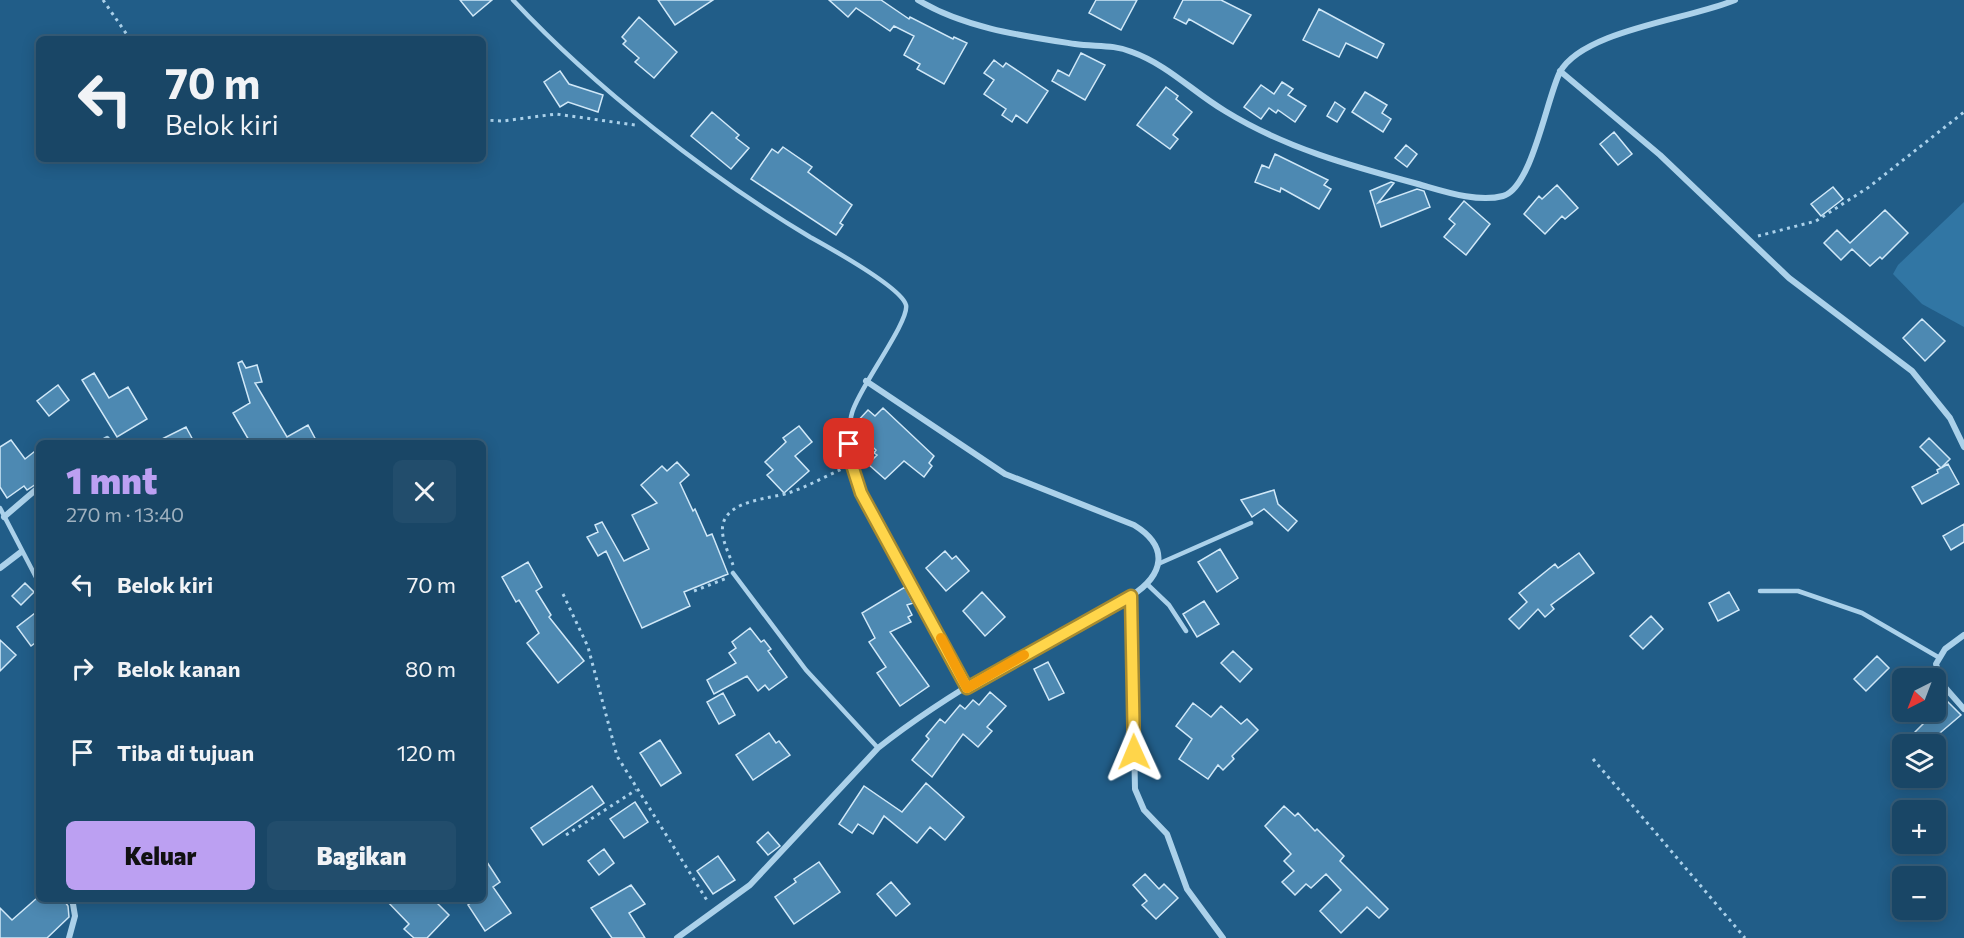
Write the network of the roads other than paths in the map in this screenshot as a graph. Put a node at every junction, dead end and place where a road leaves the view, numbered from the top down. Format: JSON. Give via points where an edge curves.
{"nodes":[{"id":1,"x":513,"y":0,"type":"edge"},
{"id":2,"x":918,"y":0,"type":"edge"},
{"id":3,"x":1735,"y":0,"type":"edge"},
{"id":4,"x":1560,"y":71,"type":"junction"},
{"id":5,"x":866,"y":381,"type":"junction"},
{"id":6,"x":849,"y":444,"type":"joint"},
{"id":7,"x":1964,"y":447,"type":"edge"},
{"id":8,"x":36,"y":490,"type":"edge"},
{"id":9,"x":0,"y":508,"type":"edge"},
{"id":10,"x":4,"y":517,"type":"junction"},
{"id":11,"x":1251,"y":523,"type":"dead end"},
{"id":12,"x":21,"y":552,"type":"junction"},
{"id":13,"x":1158,"y":564,"type":"junction"},
{"id":14,"x":0,"y":568,"type":"edge"},
{"id":15,"x":733,"y":573,"type":"road end"},
{"id":16,"x":36,"y":578,"type":"edge"},
{"id":17,"x":1147,"y":584,"type":"junction"},
{"id":18,"x":1760,"y":591,"type":"dead end"},
{"id":19,"x":1131,"y":596,"type":"junction"},
{"id":20,"x":1186,"y":631,"type":"dead end"},
{"id":21,"x":1964,"y":635,"type":"edge"},
{"id":22,"x":1938,"y":657,"type":"junction"},
{"id":23,"x":967,"y":688,"type":"junction"},
{"id":24,"x":1964,"y":709,"type":"edge"},
{"id":25,"x":879,"y":748,"type":"junction"},
{"id":26,"x":73,"y":902,"type":"edge"},
{"id":27,"x":69,"y":938,"type":"edge"},
{"id":28,"x":677,"y":938,"type":"edge"},
{"id":29,"x":1223,"y":938,"type":"edge"}],
"edges":[{"from":1,"to":5,"type":"lane","via":[[571,57],[650,123],[724,179],[878,279],[904,301],[904,320]]},
{"from":2,"to":4,"type":"street","via":[[993,28],[1131,51],[1167,69],[1223,110],[1268,135],[1366,170],[1461,195],[1503,196],[1512,191],[1539,140]]},
{"from":3,"to":4,"type":"street","via":[[1703,13],[1677,16],[1605,39],[1575,53]]},
{"from":4,"to":7,"type":"street","via":[[1660,155],[1790,278],[1912,371],[1950,418]]},
{"from":5,"to":6,"type":"lane","via":[[851,413]]},
{"from":5,"to":13,"type":"street","via":[[1005,474],[1149,534],[1156,544]]},
{"from":6,"to":23,"type":"street","via":[[861,493]]},
{"from":8,"to":10,"type":"street"},
{"from":9,"to":10,"type":"lane"},
{"from":10,"to":12,"type":"lane"},
{"from":11,"to":13,"type":"lane"},
{"from":12,"to":14,"type":"street"},
{"from":12,"to":16,"type":"lane"},
{"from":13,"to":17,"type":"street"},
{"from":15,"to":25,"type":"lane","via":[[806,670]]},
{"from":17,"to":19,"type":"street"},
{"from":17,"to":20,"type":"lane","via":[[1169,605]]},
{"from":18,"to":22,"type":"lane","via":[[1798,591],[1862,613]]},
{"from":19,"to":23,"type":"street"},
{"from":19,"to":29,"type":"street","via":[[1135,789],[1144,810],[1167,834],[1187,889]]},
{"from":21,"to":22,"type":"street"},
{"from":22,"to":24,"type":"street","via":[[1937,675]]},
{"from":23,"to":25,"type":"street"},
{"from":25,"to":28,"type":"street","via":[[750,885]]},
{"from":26,"to":27,"type":"street","via":[[75,916]]}]}
